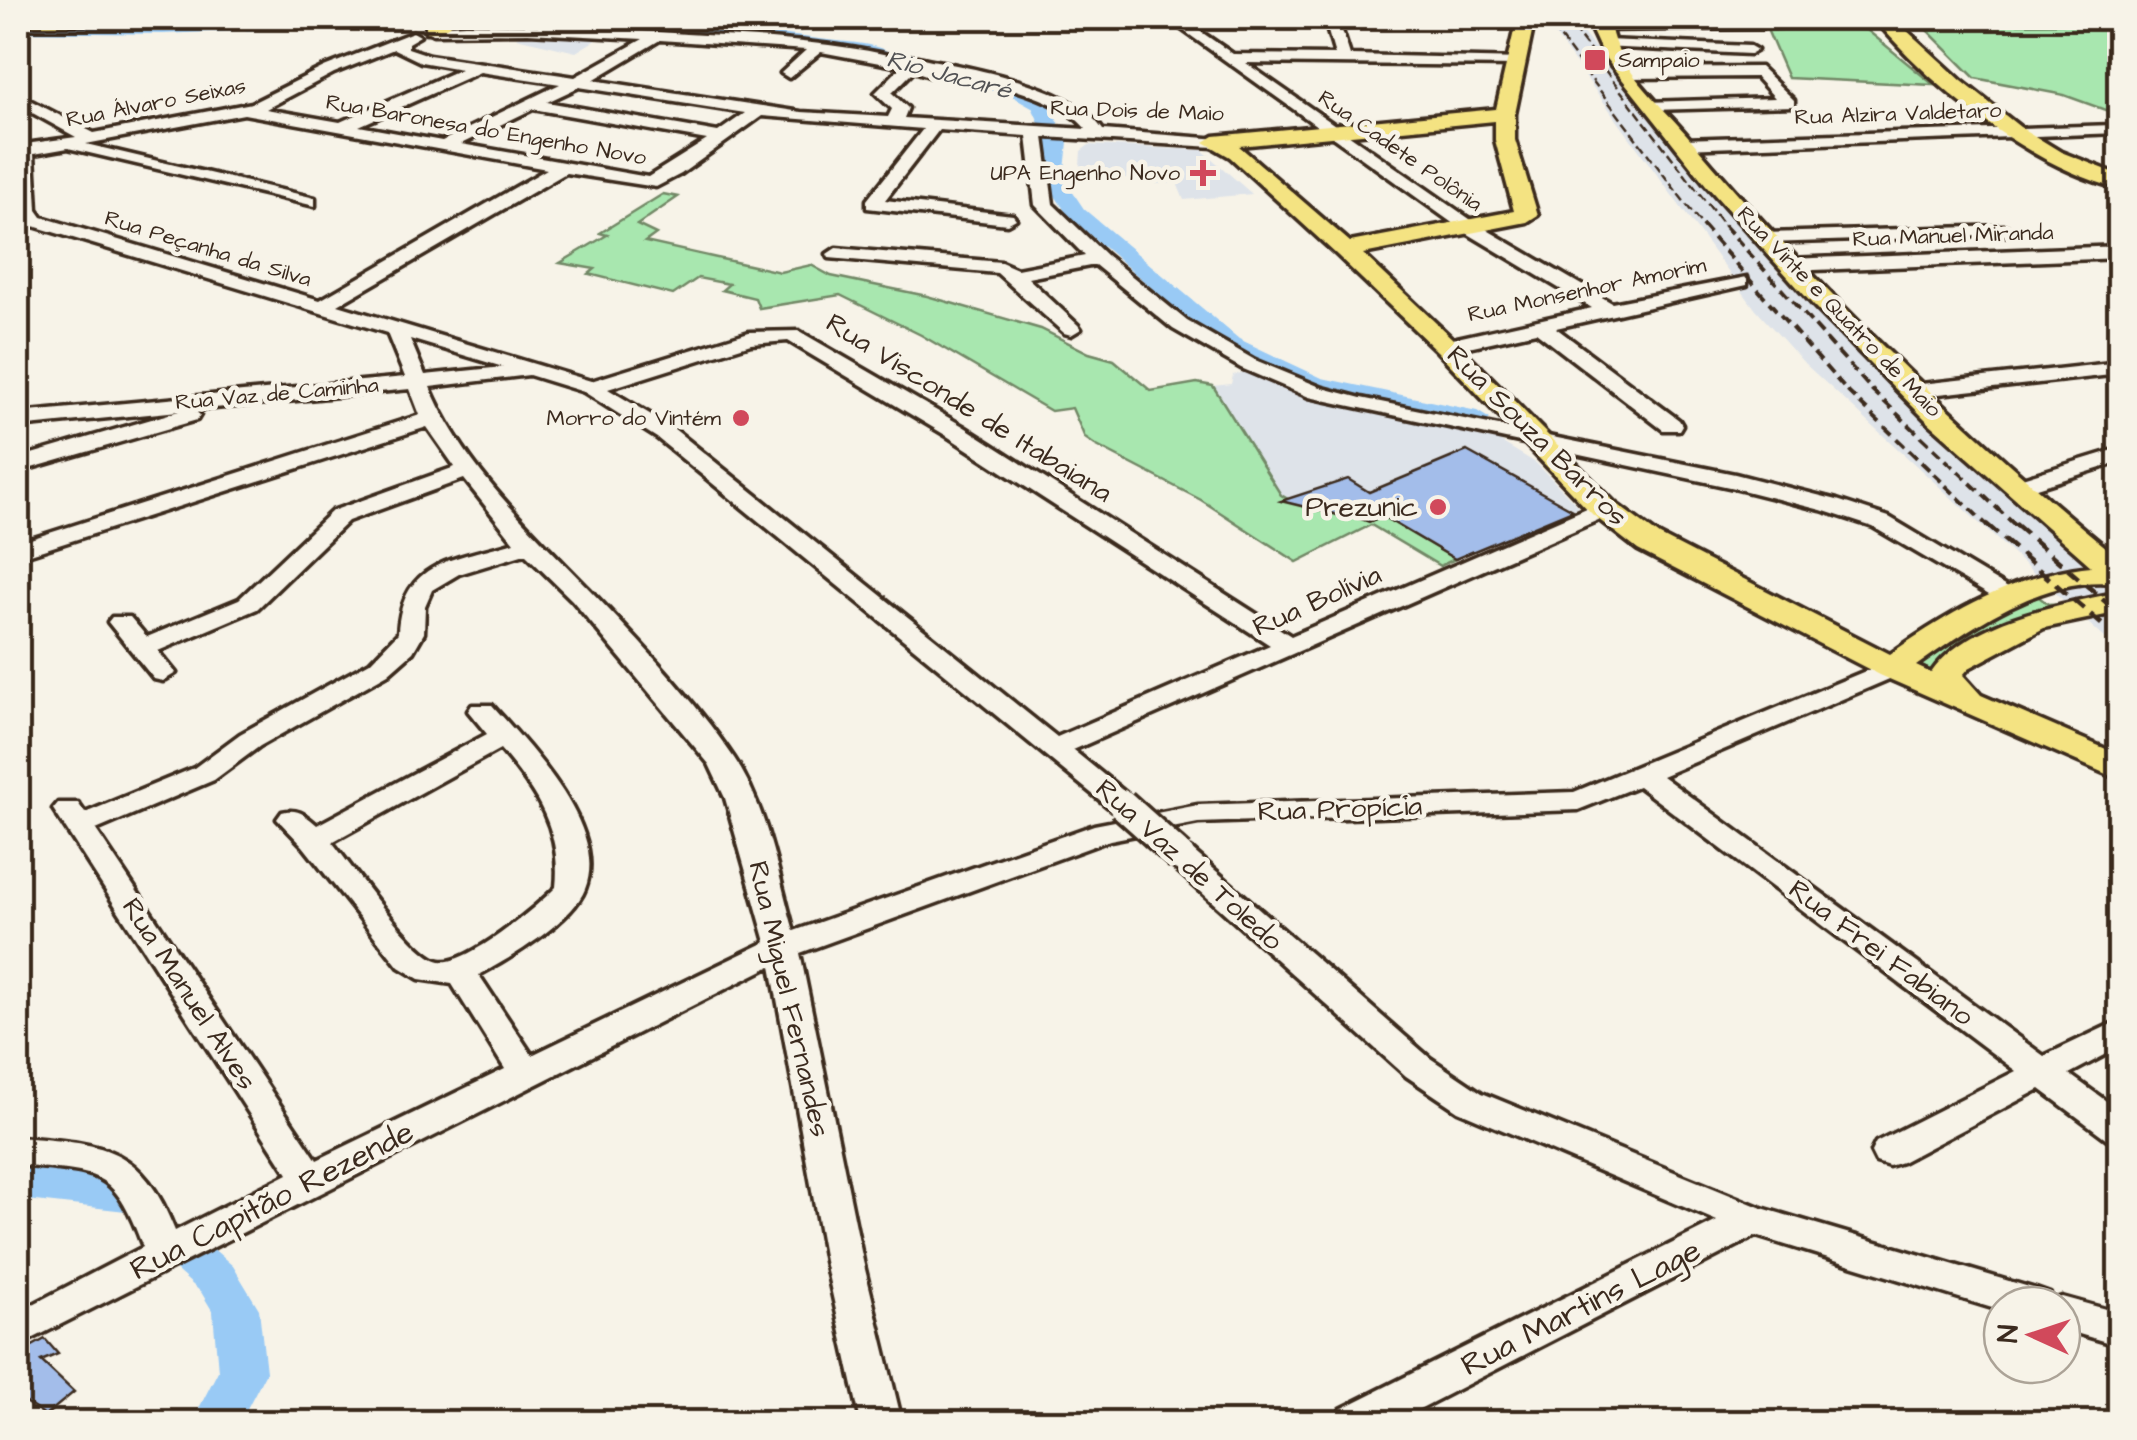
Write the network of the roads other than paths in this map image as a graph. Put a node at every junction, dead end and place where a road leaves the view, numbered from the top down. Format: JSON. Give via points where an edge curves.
{"nodes":[{"id":1,"x":278,"y":18,"type":"edge"},
{"id":2,"x":452,"y":18,"type":"edge"},
{"id":3,"x":587,"y":18,"type":"edge"},
{"id":4,"x":864,"y":18,"type":"edge"},
{"id":5,"x":1173,"y":18,"type":"edge"},
{"id":6,"x":1331,"y":18,"type":"edge"},
{"id":7,"x":1526,"y":18,"type":"edge"},
{"id":8,"x":18,"y":20,"type":"edge"},
{"id":9,"x":1885,"y":20,"type":"edge"},
{"id":10,"x":787,"y":21,"type":"edge"},
{"id":11,"x":828,"y":22,"type":"junction"},
{"id":12,"x":1964,"y":22,"type":"dead end"},
{"id":13,"x":1602,"y":29,"type":"edge"},
{"id":14,"x":433,"y":31,"type":"edge"},
{"id":15,"x":657,"y":36,"type":"junction"},
{"id":16,"x":400,"y":39,"type":"junction"},
{"id":17,"x":825,"y":43,"type":"junction"},
{"id":18,"x":1750,"y":50,"type":"dead end"},
{"id":19,"x":414,"y":55,"type":"junction"},
{"id":20,"x":1230,"y":58,"type":"junction"},
{"id":21,"x":1344,"y":60,"type":"junction"},
{"id":22,"x":803,"y":61,"type":"junction"},
{"id":23,"x":1518,"y":61,"type":"junction"},
{"id":24,"x":474,"y":66,"type":"junction"},
{"id":25,"x":914,"y":66,"type":"junction"},
{"id":26,"x":789,"y":72,"type":"dead end"},
{"id":27,"x":1626,"y":73,"type":"junction"},
{"id":28,"x":576,"y":82,"type":"junction"},
{"id":29,"x":18,"y":99,"type":"edge"},
{"id":30,"x":530,"y":104,"type":"junction"},
{"id":31,"x":1652,"y":105,"type":"junction"},
{"id":32,"x":246,"y":110,"type":"junction"},
{"id":33,"x":758,"y":111,"type":"junction"},
{"id":34,"x":1505,"y":114,"type":"junction"},
{"id":35,"x":894,"y":122,"type":"junction"},
{"id":36,"x":935,"y":125,"type":"junction"},
{"id":37,"x":343,"y":128,"type":"junction"},
{"id":38,"x":1328,"y":130,"type":"junction"},
{"id":39,"x":2114,"y":130,"type":"dead end"},
{"id":40,"x":1040,"y":132,"type":"junction"},
{"id":41,"x":2016,"y":133,"type":"junction"},
{"id":42,"x":1098,"y":135,"type":"junction"},
{"id":43,"x":719,"y":137,"type":"junction"},
{"id":44,"x":92,"y":139,"type":"junction"},
{"id":45,"x":1214,"y":142,"type":"junction"},
{"id":46,"x":65,"y":144,"type":"junction"},
{"id":47,"x":1683,"y":144,"type":"junction"},
{"id":48,"x":444,"y":146,"type":"junction"},
{"id":49,"x":22,"y":151,"type":"edge"},
{"id":50,"x":562,"y":168,"type":"junction"},
{"id":51,"x":2120,"y":183,"type":"edge"},
{"id":52,"x":309,"y":202,"type":"dead end"},
{"id":53,"x":23,"y":205,"type":"edge"},
{"id":54,"x":1007,"y":219,"type":"dead end"},
{"id":55,"x":1472,"y":228,"type":"junction"},
{"id":56,"x":2006,"y":230,"type":"dead end"},
{"id":57,"x":1764,"y":238,"type":"junction"},
{"id":58,"x":1345,"y":250,"type":"junction"},
{"id":59,"x":2120,"y":252,"type":"edge"},
{"id":60,"x":836,"y":254,"type":"dead end"},
{"id":61,"x":1099,"y":259,"type":"junction"},
{"id":62,"x":1788,"y":265,"type":"junction"},
{"id":63,"x":1014,"y":275,"type":"junction"},
{"id":64,"x":1740,"y":282,"type":"dead end"},
{"id":65,"x":321,"y":307,"type":"junction"},
{"id":66,"x":1609,"y":310,"type":"junction"},
{"id":67,"x":1542,"y":327,"type":"junction"},
{"id":68,"x":1071,"y":329,"type":"dead end"},
{"id":69,"x":396,"y":330,"type":"junction"},
{"id":70,"x":1446,"y":346,"type":"junction"},
{"id":71,"x":2120,"y":368,"type":"edge"},
{"id":72,"x":537,"y":371,"type":"junction"},
{"id":73,"x":417,"y":382,"type":"junction"},
{"id":74,"x":591,"y":388,"type":"junction"},
{"id":75,"x":1912,"y":391,"type":"junction"},
{"id":76,"x":259,"y":395,"type":"junction"},
{"id":77,"x":432,"y":418,"type":"junction"},
{"id":78,"x":18,"y":420,"type":"edge"},
{"id":79,"x":1671,"y":426,"type":"dead end"},
{"id":80,"x":1540,"y":441,"type":"junction"},
{"id":81,"x":2120,"y":455,"type":"edge"},
{"id":82,"x":18,"y":464,"type":"edge"},
{"id":83,"x":468,"y":470,"type":"junction"},
{"id":84,"x":2017,"y":487,"type":"junction"},
{"id":85,"x":1604,"y":509,"type":"junction"},
{"id":86,"x":529,"y":545,"type":"junction"},
{"id":87,"x":18,"y":550,"type":"edge"},
{"id":88,"x":2118,"y":583,"type":"edge"},
{"id":89,"x":2010,"y":597,"type":"junction"},
{"id":90,"x":121,"y":622,"type":"dead end"},
{"id":91,"x":1290,"y":646,"type":"junction"},
{"id":92,"x":142,"y":648,"type":"junction"},
{"id":93,"x":163,"y":673,"type":"dead end"},
{"id":94,"x":1897,"y":675,"type":"junction"},
{"id":95,"x":1970,"y":704,"type":"junction"},
{"id":96,"x":482,"y":710,"type":"dead end"},
{"id":97,"x":504,"y":736,"type":"junction"},
{"id":98,"x":1054,"y":748,"type":"junction"},
{"id":99,"x":2120,"y":769,"type":"edge"},
{"id":100,"x":1643,"y":776,"type":"junction"},
{"id":101,"x":784,"y":947,"type":"junction"},
{"id":102,"x":460,"y":971,"type":"junction"},
{"id":103,"x":2120,"y":1032,"type":"edge"},
{"id":104,"x":2042,"y":1072,"type":"junction"},
{"id":105,"x":526,"y":1074,"type":"junction"},
{"id":106,"x":2120,"y":1130,"type":"edge"},
{"id":107,"x":18,"y":1151,"type":"edge"},
{"id":108,"x":1889,"y":1152,"type":"dead end"},
{"id":109,"x":310,"y":1179,"type":"junction"},
{"id":110,"x":1753,"y":1220,"type":"junction"},
{"id":111,"x":165,"y":1256,"type":"junction"},
{"id":112,"x":1982,"y":1289,"type":"edge"},
{"id":113,"x":2082,"y":1319,"type":"edge"},
{"id":114,"x":18,"y":1330,"type":"edge"},
{"id":115,"x":2120,"y":1330,"type":"edge"},
{"id":116,"x":882,"y":1422,"type":"edge"},
{"id":117,"x":1356,"y":1422,"type":"edge"}],
"edges":[{"from":1,"to":8,"type":"main road"},
{"from":2,"to":14,"type":"main road"},
{"from":3,"to":10,"type":"main road"},
{"from":4,"to":11,"type":"street"},
{"from":5,"to":20,"type":"street","name":"Rua Cadete Polônia"},
{"from":6,"to":21,"type":"street"},
{"from":7,"to":23,"type":"main road","via":[[1540,41]]},
{"from":9,"to":12,"type":"street"},
{"from":9,"to":13,"type":"street"},
{"from":9,"to":41,"type":"main road"},
{"from":10,"to":11,"type":"street"},
{"from":11,"to":17,"type":"street","via":[[820,34]]},
{"from":13,"to":18,"type":"street"},
{"from":13,"to":27,"type":"main road","name":"Rua Vinte e Quatro de Maio"},
{"from":14,"to":15,"type":"street"},
{"from":14,"to":16,"type":"street"},
{"from":14,"to":16,"type":"street"},
{"from":14,"to":19,"type":"street"},
{"from":14,"to":24,"type":"street"},
{"from":15,"to":17,"type":"street"},
{"from":15,"to":28,"type":"street"},
{"from":16,"to":19,"type":"street","via":[[401,50]]},
{"from":16,"to":32,"type":"street","name":"Rua Álvaro Seixas"},
{"from":17,"to":22,"type":"street"},
{"from":17,"to":25,"type":"street"},
{"from":19,"to":24,"type":"street","name":"Rua Dois de Maio"},
{"from":20,"to":21,"type":"street"},
{"from":20,"to":38,"type":"street","name":"Rua Cadete Polônia"},
{"from":21,"to":23,"type":"street"},
{"from":22,"to":25,"type":"street"},
{"from":22,"to":26,"type":"street"},
{"from":23,"to":34,"type":"main road"},
{"from":24,"to":28,"type":"street","name":"Rua Dois de Maio"},
{"from":24,"to":37,"type":"street"},
{"from":25,"to":35,"type":"street","via":[[884,92],[900,108]]},
{"from":25,"to":42,"type":"street","via":[[1039,94],[1092,124]]},
{"from":27,"to":31,"type":"main road","name":"Rua Vinte e Quatro de Maio"},
{"from":27,"to":31,"type":"street","via":[[1760,72],[1788,103]]},
{"from":28,"to":30,"type":"street"},
{"from":28,"to":33,"type":"street","name":"Rua Dois de Maio"},
{"from":29,"to":44,"type":"street"},
{"from":30,"to":43,"type":"street"},
{"from":30,"to":48,"type":"street"},
{"from":31,"to":47,"type":"main road","name":"Rua Vinte e Quatro de Maio"},
{"from":32,"to":37,"type":"street","name":"Rua Baronesa do Engenho Novo"},
{"from":32,"to":44,"type":"street","name":"Rua Álvaro Seixas"},
{"from":33,"to":35,"type":"street","name":"Rua Dois de Maio"},
{"from":33,"to":43,"type":"street","name":"Rua Baronesa do Engenho Novo"},
{"from":34,"to":38,"type":"main road","name":"Rua Dois de Maio"},
{"from":34,"to":55,"type":"main road","via":[[1507,150],[1528,212]]},
{"from":35,"to":36,"type":"street","name":"Rua Dois de Maio"},
{"from":36,"to":40,"type":"street","name":"Rua Dois de Maio"},
{"from":36,"to":54,"type":"street","via":[[873,204]]},
{"from":37,"to":48,"type":"street","name":"Rua Baronesa do Engenho Novo"},
{"from":38,"to":45,"type":"main road","name":"Rua Dois de Maio"},
{"from":38,"to":55,"type":"street","name":"Rua Cadete Polônia"},
{"from":39,"to":41,"type":"street","name":"Rua Alzira Valdetaro"},
{"from":40,"to":42,"type":"street","name":"Rua Dois de Maio"},
{"from":40,"to":61,"type":"street","via":[[1044,205]]},
{"from":41,"to":47,"type":"street","name":"Rua Alzira Valdetaro"},
{"from":41,"to":51,"type":"main road"},
{"from":42,"to":45,"type":"street","name":"Rua Dois de Maio"},
{"from":43,"to":50,"type":"street","name":"Rua Baronesa do Engenho Novo","via":[[655,182]]},
{"from":44,"to":46,"type":"street","name":"Rua Álvaro Seixas"},
{"from":45,"to":58,"type":"main road","name":"Rua Souza Barros","via":[[1237,152]]},
{"from":46,"to":49,"type":"street","name":"Rua Álvaro Seixas"},
{"from":46,"to":52,"type":"street"},
{"from":47,"to":57,"type":"main road","name":"Rua Vinte e Quatro de Maio"},
{"from":48,"to":50,"type":"street","name":"Rua Baronesa do Engenho Novo"},
{"from":49,"to":53,"type":"street"},
{"from":50,"to":65,"type":"street"},
{"from":53,"to":65,"type":"street","name":"Rua Peçanha da Silva","via":[[36,221]]},
{"from":55,"to":58,"type":"main road"},
{"from":55,"to":66,"type":"street","name":"Rua Cadete Polônia"},
{"from":56,"to":57,"type":"street"},
{"from":57,"to":62,"type":"main road","name":"Rua Vinte e Quatro de Maio"},
{"from":58,"to":70,"type":"main road","name":"Rua Souza Barros"},
{"from":59,"to":62,"type":"street","name":"Rua Manuel Miranda"},
{"from":60,"to":63,"type":"street","via":[[996,267]]},
{"from":61,"to":63,"type":"street"},
{"from":61,"to":80,"type":"street","via":[[1180,324],[1316,393]]},
{"from":62,"to":75,"type":"main road","name":"Rua Vinte e Quatro de Maio"},
{"from":63,"to":68,"type":"street"},
{"from":64,"to":66,"type":"street","name":"Rua Monsenhor Amorim"},
{"from":65,"to":69,"type":"street","name":"Rua Peçanha da Silva"},
{"from":66,"to":67,"type":"street","name":"Rua Monsenhor Amorim"},
{"from":67,"to":70,"type":"street","name":"Rua Monsenhor Amorim"},
{"from":67,"to":79,"type":"street"},
{"from":69,"to":72,"type":"street","name":"Rua Vaz de Toledo"},
{"from":69,"to":73,"type":"street","name":"Rua Miguel Fernandes"},
{"from":70,"to":80,"type":"main road","name":"Rua Souza Barros"},
{"from":71,"to":75,"type":"street"},
{"from":72,"to":73,"type":"street","name":"Rua Vaz de Caminha"},
{"from":72,"to":74,"type":"street","name":"Rua Vaz de Toledo"},
{"from":73,"to":76,"type":"street","name":"Rua Vaz de Caminha"},
{"from":73,"to":77,"type":"street","name":"Rua Miguel Fernandes"},
{"from":74,"to":91,"type":"street","name":"Rua Visconde de Itabaiana","via":[[749,338],[792,335],[956,431]]},
{"from":74,"to":98,"type":"street","name":"Rua Vaz de Toledo","via":[[666,433]]},
{"from":75,"to":84,"type":"main road","name":"Rua Vinte e Quatro de Maio"},
{"from":76,"to":78,"type":"street","name":"Rua Vaz de Caminha"},
{"from":76,"to":82,"type":"street"},
{"from":77,"to":83,"type":"street","name":"Rua Miguel Fernandes"},
{"from":77,"to":87,"type":"street"},
{"from":80,"to":85,"type":"main road","name":"Rua Souza Barros"},
{"from":80,"to":89,"type":"street","via":[[1764,487],[1867,517]]},
{"from":81,"to":84,"type":"street"},
{"from":83,"to":86,"type":"street","name":"Rua Miguel Fernandes"},
{"from":83,"to":92,"type":"street","via":[[340,516],[248,604]]},
{"from":84,"to":88,"type":"main road","name":"Rua Vinte e Quatro de Maio"},
{"from":85,"to":91,"type":"street","name":"Rua Bolívia"},
{"from":85,"to":94,"type":"main road","name":"Rua Souza Barros","via":[[1649,543]]},
{"from":86,"to":101,"type":"street","name":"Rua Miguel Fernandes","via":[[581,595],[723,763],[740,798]]},
{"from":86,"to":109,"type":"street","name":"Rua Manuel Alves","via":[[450,569],[421,586],[411,633],[379,668],[250,740],[204,774],[73,818]]},
{"from":88,"to":89,"type":"main road","via":[[2044,584]]},
{"from":88,"to":95,"type":"main road","via":[[1956,661],[1946,675]]},
{"from":89,"to":94,"type":"main road","via":[[1924,645]]},
{"from":90,"to":92,"type":"street"},
{"from":91,"to":98,"type":"street","name":"Rua Bolívia"},
{"from":92,"to":93,"type":"street"},
{"from":94,"to":95,"type":"main road","name":"Rua Souza Barros"},
{"from":94,"to":100,"type":"street","name":"Rua Propícia"},
{"from":95,"to":99,"type":"main road","name":"Rua Souza Barros"},
{"from":96,"to":97,"type":"street"},
{"from":97,"to":102,"type":"street","via":[[556,804],[569,834],[572,884],[559,906]]},
{"from":97,"to":102,"type":"street","via":[[303,829],[416,965]]},
{"from":98,"to":110,"type":"street","name":"Rua Vaz de Toledo","bridge":true,"via":[[1418,1067],[1470,1102]]},
{"from":100,"to":101,"type":"street","name":"Rua Propícia","via":[[1560,802],[1198,814],[1131,825]]},
{"from":100,"to":104,"type":"street","name":"Rua Frei Fabiano"},
{"from":101,"to":105,"type":"street","name":"Rua Capitão Rezende"},
{"from":101,"to":116,"type":"street","name":"Rua Miguel Fernandes"},
{"from":102,"to":105,"type":"street"},
{"from":103,"to":104,"type":"street"},
{"from":104,"to":106,"type":"street","name":"Rua Frei Fabiano"},
{"from":104,"to":108,"type":"street"},
{"from":105,"to":109,"type":"street","name":"Rua Capitão Rezende"},
{"from":107,"to":111,"type":"street","via":[[75,1158],[126,1177]]},
{"from":109,"to":111,"type":"street","name":"Rua Capitão Rezende"},
{"from":110,"to":112,"type":"street","name":"Rua Vaz de Toledo"},
{"from":110,"to":117,"type":"street","name":"Rua Martins Lage"},
{"from":111,"to":114,"type":"street","name":"Rua Capitão Rezende"},
{"from":113,"to":115,"type":"street"}]}
